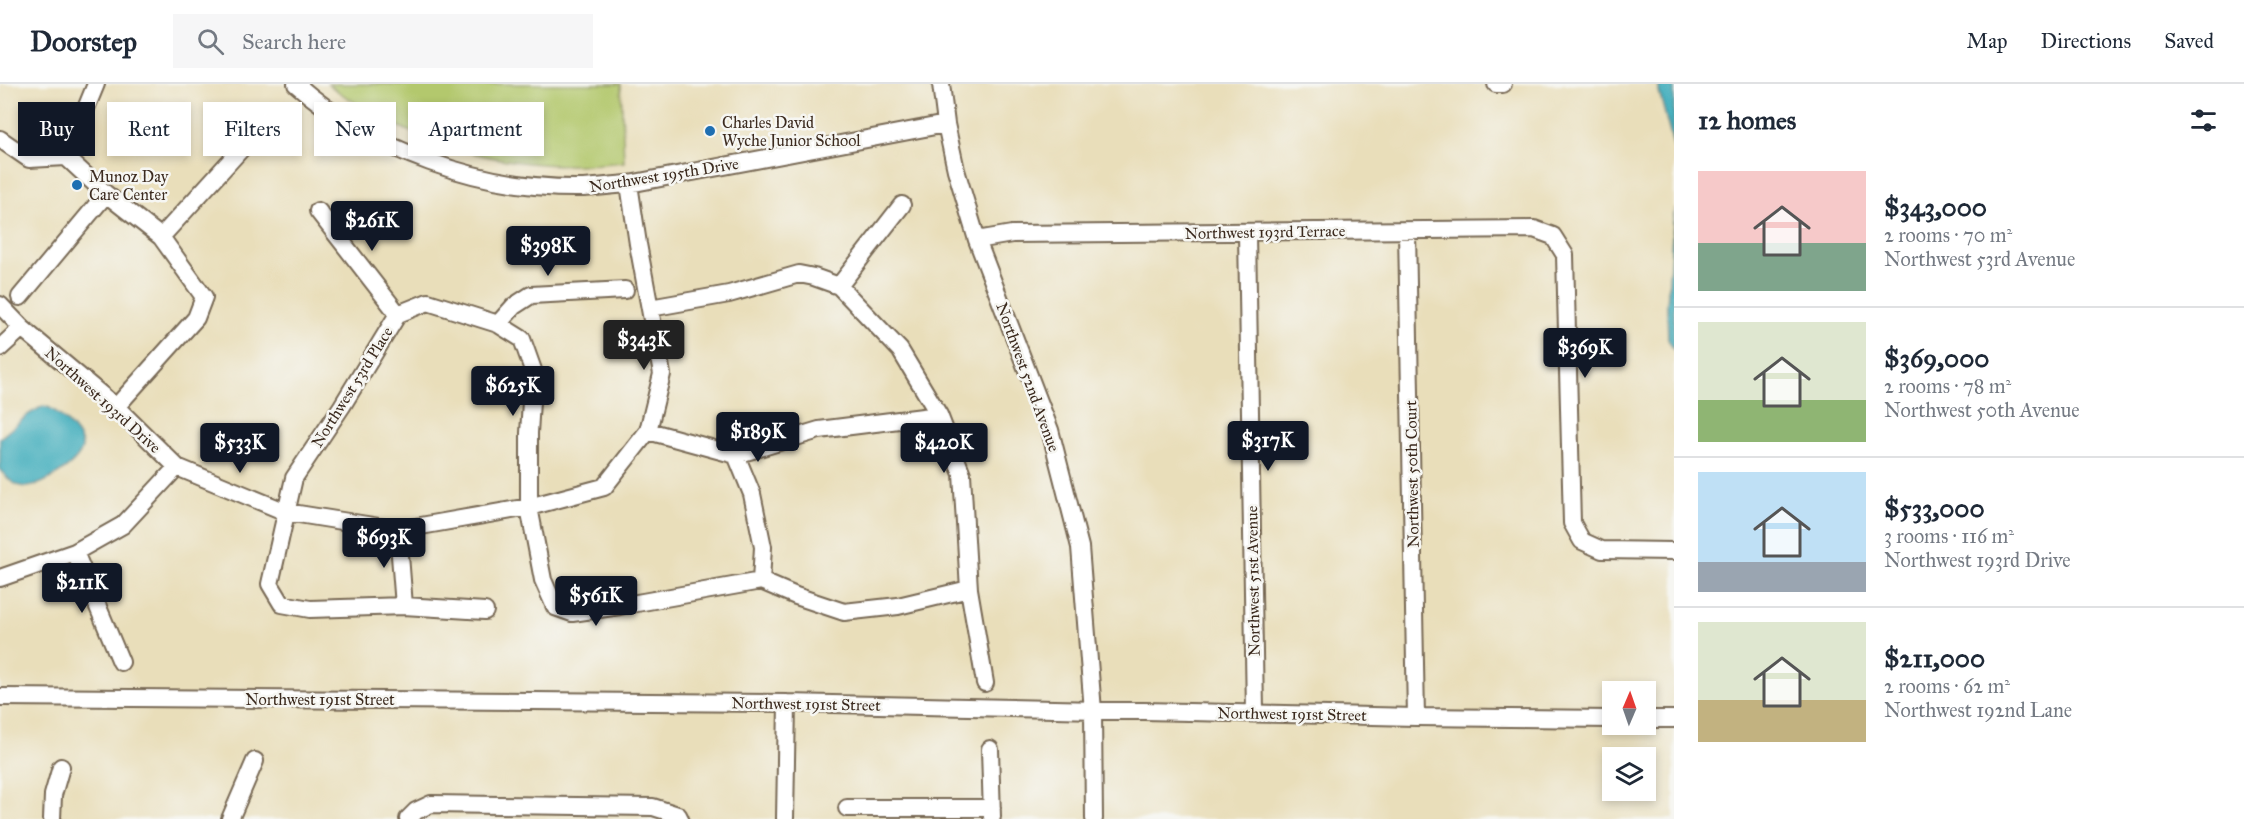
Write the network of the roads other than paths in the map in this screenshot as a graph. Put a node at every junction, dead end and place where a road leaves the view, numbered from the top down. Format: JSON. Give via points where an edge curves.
{"nodes":[{"id":1,"x":96,"y":84,"type":"edge"},
{"id":2,"x":296,"y":84,"type":"edge"},
{"id":3,"x":941,"y":84,"type":"edge"},
{"id":4,"x":1496,"y":84,"type":"edge"},
{"id":5,"x":1503,"y":84,"type":"edge"},
{"id":6,"x":946,"y":124,"type":"junction"},
{"id":7,"x":0,"y":140,"type":"edge"},
{"id":8,"x":235,"y":156,"type":"edge"},
{"id":9,"x":66,"y":157,"type":"junction"},
{"id":10,"x":629,"y":184,"type":"junction"},
{"id":11,"x":106,"y":194,"type":"junction"},
{"id":12,"x":902,"y":205,"type":"dead end"},
{"id":13,"x":318,"y":211,"type":"dead end"},
{"id":14,"x":1407,"y":231,"type":"junction"},
{"id":15,"x":1247,"y":233,"type":"junction"},
{"id":16,"x":161,"y":237,"type":"junction"},
{"id":17,"x":977,"y":240,"type":"junction"},
{"id":18,"x":839,"y":286,"type":"junction"},
{"id":19,"x":625,"y":290,"type":"dead end"},
{"id":20,"x":20,"y":297,"type":"dead end"},
{"id":21,"x":0,"y":305,"type":"edge"},
{"id":22,"x":650,"y":308,"type":"junction"},
{"id":23,"x":398,"y":314,"type":"junction"},
{"id":24,"x":498,"y":324,"type":"junction"},
{"id":25,"x":22,"y":328,"type":"junction"},
{"id":26,"x":0,"y":348,"type":"edge"},
{"id":27,"x":116,"y":407,"type":"junction"},
{"id":28,"x":939,"y":415,"type":"junction"},
{"id":29,"x":648,"y":431,"type":"junction"},
{"id":30,"x":736,"y":455,"type":"junction"},
{"id":31,"x":177,"y":467,"type":"junction"},
{"id":32,"x":529,"y":507,"type":"junction"},
{"id":33,"x":286,"y":512,"type":"junction"},
{"id":34,"x":398,"y":530,"type":"junction"},
{"id":35,"x":1674,"y":551,"type":"edge"},
{"id":36,"x":75,"y":552,"type":"junction"},
{"id":37,"x":0,"y":578,"type":"edge"},
{"id":38,"x":761,"y":581,"type":"junction"},
{"id":39,"x":969,"y":589,"type":"junction"},
{"id":40,"x":404,"y":606,"type":"junction"},
{"id":41,"x":485,"y":611,"type":"dead end"},
{"id":42,"x":121,"y":662,"type":"dead end"},
{"id":43,"x":985,"y":683,"type":"dead end"},
{"id":44,"x":0,"y":697,"type":"edge"},
{"id":45,"x":787,"y":703,"type":"junction"},
{"id":46,"x":1093,"y":711,"type":"junction"},
{"id":47,"x":1255,"y":712,"type":"junction"},
{"id":48,"x":1416,"y":717,"type":"junction"},
{"id":49,"x":1602,"y":719,"type":"edge"},
{"id":50,"x":1656,"y":719,"type":"edge"},
{"id":51,"x":1674,"y":720,"type":"edge"},
{"id":52,"x":990,"y":749,"type":"dead end"},
{"id":53,"x":255,"y":761,"type":"dead end"},
{"id":54,"x":61,"y":767,"type":"dead end"},
{"id":55,"x":847,"y":808,"type":"dead end"},
{"id":56,"x":992,"y":813,"type":"edge"},
{"id":57,"x":879,"y":814,"type":"edge"},
{"id":58,"x":412,"y":815,"type":"edge"},
{"id":59,"x":679,"y":817,"type":"edge"},
{"id":60,"x":52,"y":819,"type":"edge"},
{"id":61,"x":230,"y":819,"type":"edge"},
{"id":62,"x":784,"y":819,"type":"edge"},
{"id":63,"x":1094,"y":819,"type":"edge"}],
"edges":[{"from":1,"to":9,"type":"street"},
{"from":2,"to":10,"type":"street","name":"Northwest 195th Drive","via":[[343,120],[384,144],[434,164],[490,179],[541,185],[583,188]]},
{"from":3,"to":6,"type":"street","name":"Northwest 52nd Avenue"},
{"from":4,"to":5,"type":"street"},
{"from":6,"to":10,"type":"street","name":"Northwest 195th Drive"},
{"from":6,"to":17,"type":"street","name":"Northwest 52nd Avenue"},
{"from":7,"to":9,"type":"street","via":[[29,159]]},
{"from":8,"to":16,"type":"street"},
{"from":9,"to":11,"type":"street"},
{"from":10,"to":22,"type":"street"},
{"from":11,"to":16,"type":"street"},
{"from":11,"to":20,"type":"street"},
{"from":12,"to":18,"type":"street"},
{"from":13,"to":23,"type":"street"},
{"from":14,"to":15,"type":"street","name":"Northwest 193rd Terrace"},
{"from":14,"to":35,"type":"street","name":"Northwest 193rd Terrace","via":[[1534,229],[1553,236],[1565,255],[1572,523],[1582,541],[1602,550]]},
{"from":14,"to":48,"type":"street","name":"Northwest 50th Court"},
{"from":15,"to":17,"type":"street","name":"Northwest 193rd Terrace","via":[[1012,234]]},
{"from":15,"to":47,"type":"street","name":"Northwest 51st Avenue"},
{"from":16,"to":27,"type":"street","via":[[204,297],[196,318]]},
{"from":17,"to":46,"type":"street","name":"Northwest 52nd Avenue","via":[[1050,430],[1080,547]]},
{"from":18,"to":22,"type":"street","via":[[799,274],[729,294]]},
{"from":18,"to":28,"type":"street","via":[[900,350]]},
{"from":19,"to":24,"type":"street","via":[[531,295]]},
{"from":21,"to":25,"type":"street","name":"Northwest 193rd Drive"},
{"from":22,"to":29,"type":"street","via":[[662,374]]},
{"from":23,"to":24,"type":"street","name":"Northwest 53rd Place","via":[[428,302]]},
{"from":23,"to":33,"type":"street","name":"Northwest 53rd Place","via":[[294,477]]},
{"from":24,"to":32,"type":"street","name":"Northwest 53rd Place","via":[[522,339],[533,370]]},
{"from":25,"to":26,"type":"street"},
{"from":25,"to":27,"type":"street","name":"Northwest 193rd Drive"},
{"from":27,"to":31,"type":"street","name":"Northwest 193rd Drive"},
{"from":28,"to":30,"type":"street","via":[[819,430]]},
{"from":28,"to":39,"type":"street","via":[[962,474]]},
{"from":29,"to":30,"type":"street"},
{"from":29,"to":32,"type":"street","name":"Northwest 193rd Drive","via":[[604,487]]},
{"from":30,"to":38,"type":"street","via":[[752,494],[763,547]]},
{"from":31,"to":33,"type":"street","name":"Northwest 193rd Drive"},
{"from":31,"to":36,"type":"street","via":[[123,525]]},
{"from":32,"to":34,"type":"street","name":"Northwest 193rd Drive"},
{"from":32,"to":38,"type":"street","name":"Northwest 53rd Place","via":[[543,580],[555,607],[572,612],[620,606]]},
{"from":33,"to":34,"type":"street","name":"Northwest 193rd Drive"},
{"from":33,"to":40,"type":"street","name":"Northwest 53rd Place","via":[[270,584],[282,604],[310,609]]},
{"from":34,"to":40,"type":"street"},
{"from":36,"to":37,"type":"street"},
{"from":36,"to":42,"type":"street"},
{"from":38,"to":39,"type":"street","via":[[844,612],[898,606]]},
{"from":39,"to":43,"type":"street"},
{"from":40,"to":41,"type":"street","name":"Northwest 53rd Place"},
{"from":44,"to":45,"type":"street","name":"Northwest 191st Street"},
{"from":45,"to":46,"type":"street","name":"Northwest 191st Street"},
{"from":45,"to":62,"type":"street"},
{"from":46,"to":47,"type":"street","name":"Northwest 191st Street"},
{"from":46,"to":63,"type":"street","name":"Northwest 52nd Avenue"},
{"from":47,"to":48,"type":"street","name":"Northwest 191st Street"},
{"from":48,"to":49,"type":"street","name":"Northwest 191st Street"},
{"from":50,"to":51,"type":"street"},
{"from":52,"to":56,"type":"street"},
{"from":53,"to":61,"type":"street"},
{"from":54,"to":60,"type":"street","via":[[53,795]]},
{"from":55,"to":57,"type":"street"},
{"from":56,"to":57,"type":"street"},
{"from":58,"to":59,"type":"street","via":[[431,804],[652,807]]}]}
